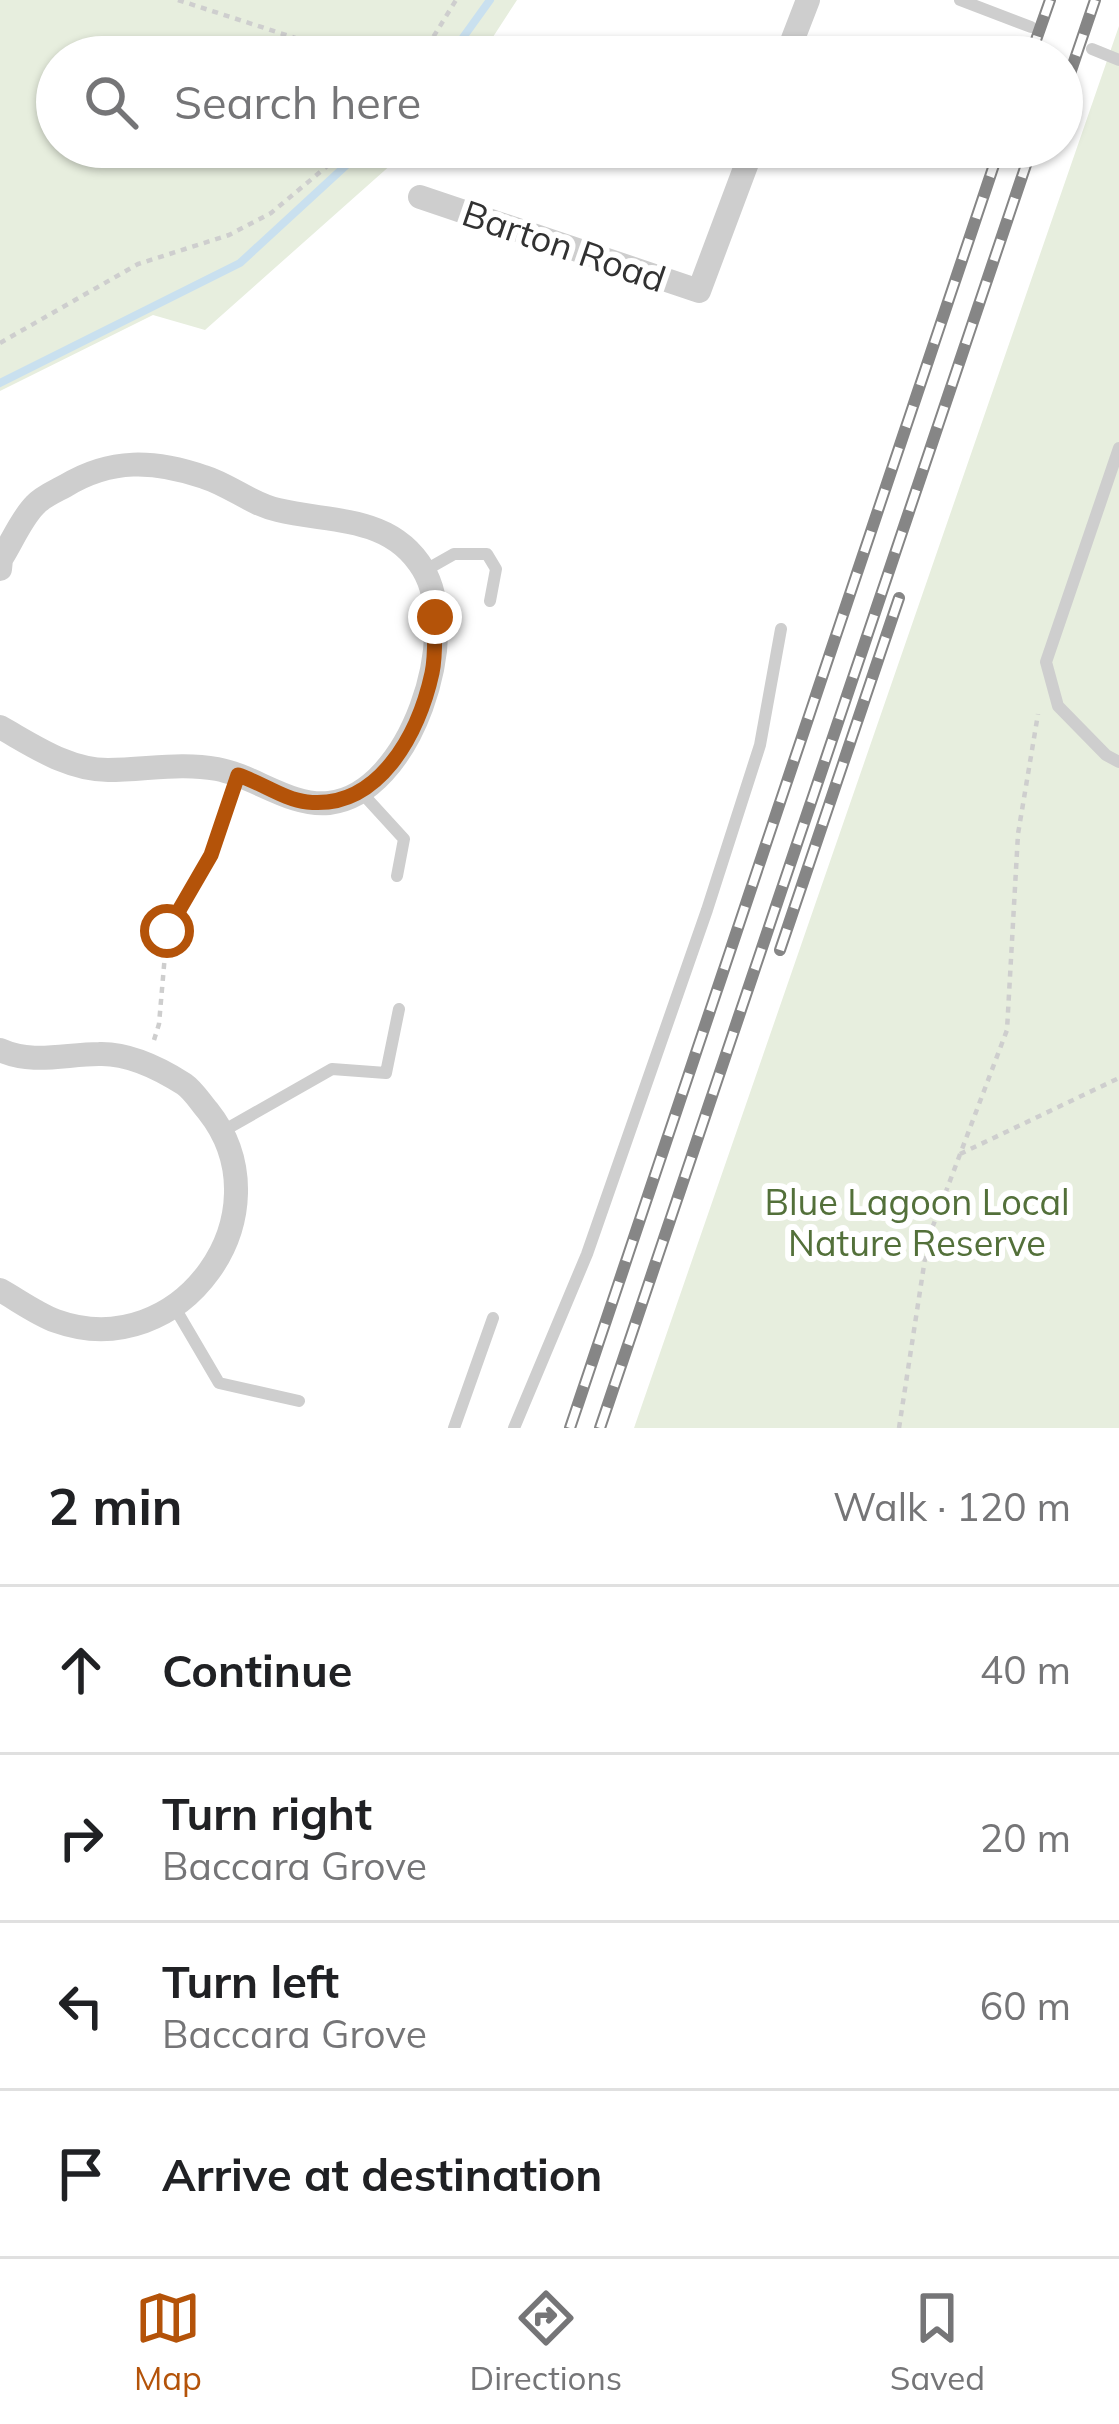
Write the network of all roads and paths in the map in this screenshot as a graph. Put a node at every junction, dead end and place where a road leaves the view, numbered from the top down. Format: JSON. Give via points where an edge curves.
{"nodes":[{"id":1,"x":178,"y":0,"type":"edge"},
{"id":2,"x":456,"y":0,"type":"edge"},
{"id":3,"x":808,"y":0,"type":"edge"},
{"id":4,"x":960,"y":0,"type":"edge"},
{"id":5,"x":1031,"y":27,"type":"dead end"},
{"id":6,"x":289,"y":36,"type":"edge"},
{"id":7,"x":434,"y":36,"type":"edge"},
{"id":8,"x":794,"y":36,"type":"edge"},
{"id":9,"x":1092,"y":50,"type":"dead end"},
{"id":10,"x":1119,"y":60,"type":"edge"},
{"id":11,"x":325,"y":168,"type":"edge"},
{"id":12,"x":745,"y":168,"type":"edge"},
{"id":13,"x":420,"y":197,"type":"dead end"},
{"id":14,"x":0,"y":343,"type":"edge"},
{"id":15,"x":1119,"y":448,"type":"edge"},
{"id":16,"x":0,"y":569,"type":"edge"},
{"id":17,"x":424,"y":571,"type":"junction"},
{"id":18,"x":490,"y":601,"type":"dead end"},
{"id":19,"x":782,"y":629,"type":"dead end"},
{"id":20,"x":1039,"y":705,"type":"dead end"},
{"id":21,"x":0,"y":727,"type":"edge"},
{"id":22,"x":1119,"y":762,"type":"edge"},
{"id":23,"x":238,"y":775,"type":"junction"},
{"id":24,"x":361,"y":792,"type":"junction"},
{"id":25,"x":398,"y":876,"type":"dead end"},
{"id":26,"x":399,"y":1009,"type":"dead end"},
{"id":27,"x":0,"y":1051,"type":"edge"},
{"id":28,"x":147,"y":1063,"type":"junction"},
{"id":29,"x":1119,"y":1078,"type":"edge"},
{"id":30,"x":224,"y":1130,"type":"junction"},
{"id":31,"x":960,"y":1154,"type":"junction"},
{"id":32,"x":0,"y":1290,"type":"edge"},
{"id":33,"x":175,"y":1308,"type":"junction"},
{"id":34,"x":493,"y":1318,"type":"dead end"},
{"id":35,"x":299,"y":1400,"type":"dead end"},
{"id":36,"x":454,"y":1428,"type":"edge"},
{"id":37,"x":514,"y":1428,"type":"edge"},
{"id":38,"x":899,"y":1428,"type":"edge"}],
"edges":[{"from":1,"to":6,"type":"path"},
{"from":2,"to":7,"type":"path"},
{"from":3,"to":8,"type":"street"},
{"from":4,"to":5,"type":"lane"},
{"from":9,"to":10,"type":"lane"},
{"from":11,"to":14,"type":"path","via":[[230,236],[138,264]]},
{"from":12,"to":13,"type":"street","name":"Barton Road","via":[[699,291]]},
{"from":15,"to":22,"type":"lane","via":[[1046,662],[1058,706]]},
{"from":16,"to":17,"type":"street","via":[[36,503],[91,470],[147,461],[208,478],[266,507],[352,519],[395,539]]},
{"from":17,"to":18,"type":"lane","via":[[454,554],[487,554],[496,569]]},
{"from":17,"to":24,"type":"street","via":[[435,617],[434,669],[417,722]]},
{"from":19,"to":37,"type":"lane","via":[[760,745],[707,910],[587,1254]]},
{"from":20,"to":31,"type":"path","via":[[1018,834],[1007,1030]]},
{"from":21,"to":23,"type":"street","via":[[65,763],[105,770],[175,764]]},
{"from":23,"to":24,"type":"street","via":[[301,802]]},
{"from":23,"to":28,"type":"path","via":[[211,855],[167,931],[159,1024]]},
{"from":24,"to":25,"type":"lane","via":[[404,839]]},
{"from":26,"to":30,"type":"lane","via":[[386,1073],[332,1070]]},
{"from":27,"to":28,"type":"street","via":[[41,1060],[103,1053]]},
{"from":28,"to":30,"type":"street","via":[[189,1087]]},
{"from":29,"to":31,"type":"path"},
{"from":30,"to":33,"type":"street","via":[[236,1175],[234,1218],[217,1262]]},
{"from":31,"to":38,"type":"path","via":[[928,1238]]},
{"from":32,"to":33,"type":"street","via":[[56,1322],[106,1329]]},
{"from":33,"to":35,"type":"lane","via":[[219,1383]]},
{"from":34,"to":36,"type":"lane"}]}
